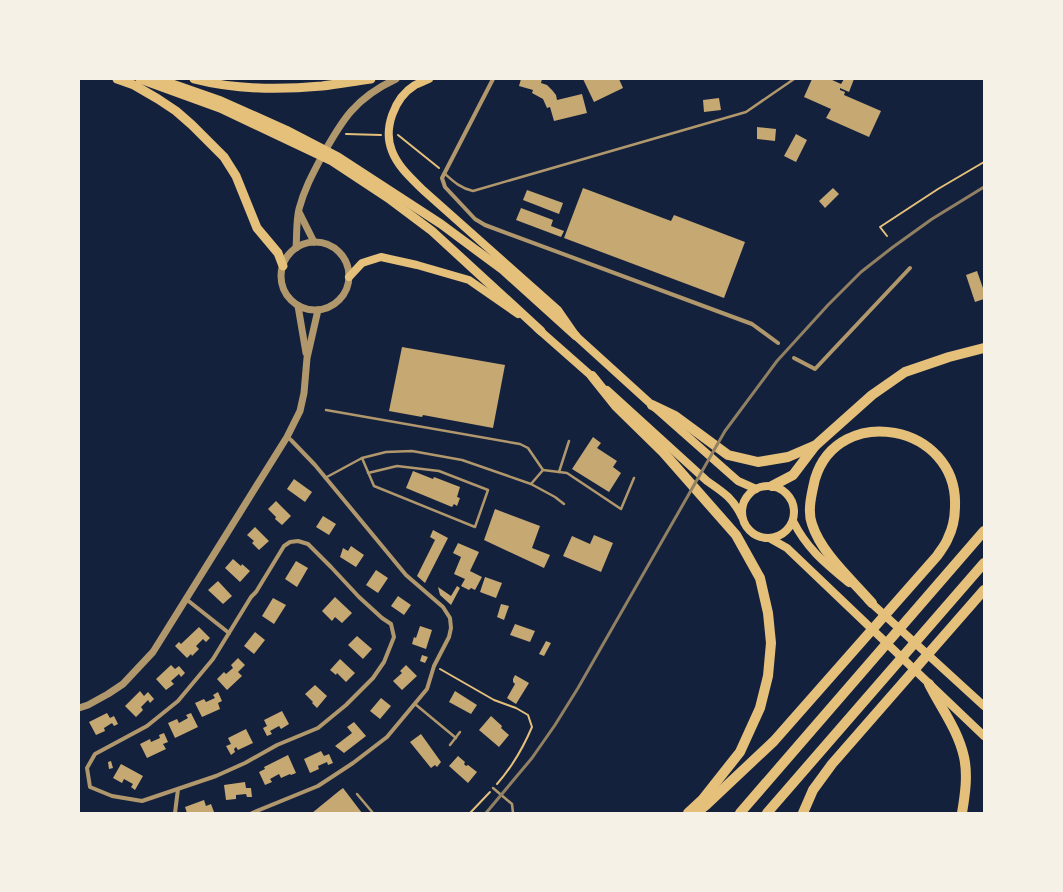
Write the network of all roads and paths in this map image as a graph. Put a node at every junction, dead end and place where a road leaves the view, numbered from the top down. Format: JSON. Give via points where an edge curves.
{"nodes":[{"id":1,"x":118,"y":79,"type":"edge"},
{"id":2,"x":140,"y":79,"type":"edge"},
{"id":3,"x":158,"y":79,"type":"edge"},
{"id":4,"x":194,"y":79,"type":"edge"},
{"id":5,"x":371,"y":79,"type":"edge"},
{"id":6,"x":396,"y":79,"type":"edge"},
{"id":7,"x":429,"y":79,"type":"edge"},
{"id":8,"x":493,"y":79,"type":"edge"},
{"id":9,"x":794,"y":79,"type":"edge"},
{"id":10,"x":984,"y":162,"type":"edge"},
{"id":11,"x":444,"y":173,"type":"junction"},
{"id":12,"x":299,"y":210,"type":"junction"},
{"id":13,"x":887,"y":236,"type":"dead end"},
{"id":14,"x":314,"y":242,"type":"junction"},
{"id":15,"x":296,"y":248,"type":"junction"},
{"id":16,"x":283,"y":266,"type":"junction"},
{"id":17,"x":910,"y":268,"type":"dead end"},
{"id":18,"x":349,"y":277,"type":"junction"},
{"id":19,"x":298,"y":306,"type":"junction"},
{"id":20,"x":318,"y":310,"type":"junction"},
{"id":21,"x":541,"y":330,"type":"junction"},
{"id":22,"x":576,"y":336,"type":"junction"},
{"id":23,"x":778,"y":344,"type":"dead end"},
{"id":24,"x":984,"y":348,"type":"edge"},
{"id":25,"x":307,"y":358,"type":"junction"},
{"id":26,"x":794,"y":358,"type":"dead end"},
{"id":27,"x":592,"y":376,"type":"junction"},
{"id":28,"x":652,"y":405,"type":"junction"},
{"id":29,"x":326,"y":410,"type":"dead end"},
{"id":30,"x":287,"y":437,"type":"junction"},
{"id":31,"x":569,"y":441,"type":"dead end"},
{"id":32,"x":816,"y":445,"type":"junction"},
{"id":33,"x":362,"y":458,"type":"junction"},
{"id":34,"x":543,"y":470,"type":"junction"},
{"id":35,"x":559,"y":472,"type":"junction"},
{"id":36,"x":368,"y":473,"type":"junction"},
{"id":37,"x":325,"y":478,"type":"junction"},
{"id":38,"x":634,"y":478,"type":"dead end"},
{"id":39,"x":531,"y":484,"type":"junction"},
{"id":40,"x":772,"y":486,"type":"junction"},
{"id":41,"x":756,"y":489,"type":"junction"},
{"id":42,"x":564,"y":504,"type":"dead end"},
{"id":43,"x":742,"y":517,"type":"junction"},
{"id":44,"x":793,"y":521,"type":"junction"},
{"id":45,"x":984,"y":531,"type":"edge"},
{"id":46,"x":771,"y":539,"type":"junction"},
{"id":47,"x":984,"y":563,"type":"edge"},
{"id":48,"x":984,"y":590,"type":"edge"},
{"id":49,"x":186,"y":599,"type":"junction"},
{"id":50,"x":872,"y":603,"type":"junction"},
{"id":51,"x":229,"y":633,"type":"junction"},
{"id":52,"x":434,"y":666,"type":"junction"},
{"id":53,"x":929,"y":684,"type":"junction"},
{"id":54,"x":415,"y":704,"type":"junction"},
{"id":55,"x":984,"y":706,"type":"edge"},
{"id":56,"x":79,"y":708,"type":"edge"},
{"id":57,"x":460,"y":732,"type":"dead end"},
{"id":58,"x":984,"y":736,"type":"edge"},
{"id":59,"x":456,"y":738,"type":"junction"},
{"id":60,"x":450,"y":745,"type":"dead end"},
{"id":61,"x":493,"y":788,"type":"junction"},
{"id":62,"x":178,"y":789,"type":"junction"},
{"id":63,"x":357,"y":794,"type":"dead end"},
{"id":64,"x":175,"y":813,"type":"edge"},
{"id":65,"x":252,"y":813,"type":"edge"},
{"id":66,"x":373,"y":813,"type":"edge"},
{"id":67,"x":470,"y":813,"type":"edge"},
{"id":68,"x":513,"y":813,"type":"edge"},
{"id":69,"x":688,"y":813,"type":"edge"},
{"id":70,"x":696,"y":813,"type":"edge"},
{"id":71,"x":740,"y":813,"type":"edge"},
{"id":72,"x":767,"y":813,"type":"edge"},
{"id":73,"x":803,"y":813,"type":"edge"},
{"id":74,"x":962,"y":813,"type":"edge"}],
"edges":[{"from":1,"to":16,"type":"highway","via":[[140,88],[176,111],[224,157],[236,176],[257,228],[278,253]]},
{"from":2,"to":21,"type":"highway","via":[[220,108],[332,161],[432,231]]},
{"from":3,"to":22,"type":"highway","via":[[221,101],[338,157],[441,224],[503,270]]},
{"from":4,"to":5,"type":"highway","via":[[213,84],[264,88],[323,86]]},
{"from":6,"to":12,"type":"street","via":[[370,92],[349,112],[305,189]]},
{"from":7,"to":22,"type":"main road","via":[[414,86],[403,96],[395,109],[390,123],[389,139],[392,152],[423,190],[558,310]]},
{"from":8,"to":11,"type":"street"},
{"from":9,"to":11,"type":"lane","via":[[746,112],[473,191],[456,184]]},
{"from":10,"to":13,"type":"path","via":[[880,227]]},
{"from":11,"to":23,"type":"street","via":[[442,178],[445,186],[475,219],[485,225],[752,324]]},
{"from":12,"to":14,"type":"street"},
{"from":12,"to":15,"type":"street"},
{"from":14,"to":15,"type":"street"},
{"from":14,"to":18,"type":"street","via":[[325,244],[339,252],[347,266]]},
{"from":15,"to":16,"type":"street"},
{"from":16,"to":19,"type":"street","via":[[281,278],[284,289]]},
{"from":17,"to":26,"type":"street","via":[[815,369]]},
{"from":18,"to":20,"type":"street","via":[[343,295],[336,303]]},
{"from":18,"to":21,"type":"main road","via":[[362,263],[382,257],[432,269],[469,280]]},
{"from":19,"to":20,"type":"street"},
{"from":19,"to":25,"type":"street"},
{"from":20,"to":25,"type":"street"},
{"from":21,"to":27,"type":"main road"},
{"from":22,"to":28,"type":"main road"},
{"from":24,"to":32,"type":"highway","via":[[905,372],[872,395]]},
{"from":25,"to":30,"type":"street","via":[[300,411]]},
{"from":27,"to":43,"type":"main road","via":[[706,481],[730,499]]},
{"from":27,"to":69,"type":"highway","via":[[616,406],[663,452],[736,534],[760,578],[768,613],[771,643],[768,676],[760,708],[740,752],[702,800]]},
{"from":28,"to":32,"type":"highway","via":[[675,416],[728,455],[758,462],[788,457]]},
{"from":28,"to":41,"type":"main road","via":[[738,481]]},
{"from":29,"to":34,"type":"lane","via":[[520,444],[528,448]]},
{"from":30,"to":37,"type":"street"},
{"from":30,"to":49,"type":"street"},
{"from":31,"to":35,"type":"lane"},
{"from":32,"to":40,"type":"highway","via":[[792,475]]},
{"from":33,"to":36,"type":"lane"},
{"from":33,"to":37,"type":"lane"},
{"from":33,"to":39,"type":"lane","via":[[386,452],[412,452],[462,460]]},
{"from":34,"to":35,"type":"lane"},
{"from":34,"to":39,"type":"lane"},
{"from":35,"to":38,"type":"lane","via":[[567,473],[621,509]]},
{"from":36,"to":36,"type":"lane","via":[[397,466],[439,471],[488,490],[475,527],[374,486]]},
{"from":37,"to":52,"type":"street","via":[[406,574],[443,607],[450,618],[449,637]]},
{"from":39,"to":42,"type":"lane","via":[[555,496]]},
{"from":40,"to":41,"type":"main road"},
{"from":40,"to":44,"type":"main road","via":[[779,488],[791,499],[794,508]]},
{"from":41,"to":43,"type":"main road","via":[[745,499]]},
{"from":43,"to":46,"type":"main road","via":[[751,533]]},
{"from":44,"to":46,"type":"main road","via":[[784,534]]},
{"from":44,"to":50,"type":"main road","via":[[800,536],[816,555]]},
{"from":45,"to":71,"type":"highway"},
{"from":46,"to":53,"type":"main road","via":[[787,548]]},
{"from":47,"to":72,"type":"highway"},
{"from":48,"to":73,"type":"highway","via":[[832,764],[814,790]]},
{"from":49,"to":51,"type":"street"},
{"from":49,"to":56,"type":"street","via":[[153,652],[139,669],[108,694]]},
{"from":50,"to":55,"type":"main road"},
{"from":50,"to":70,"type":"highway","via":[[822,547],[811,523],[810,497],[818,469],[833,449],[851,438],[872,432],[893,432],[915,438],[936,452],[950,474],[955,496],[954,518],[948,538],[937,556],[774,741]]},
{"from":51,"to":62,"type":"street","via":[[213,659],[178,701],[147,726],[95,754],[87,768],[90,787],[112,796],[142,802]]},
{"from":51,"to":62,"type":"street","via":[[284,546],[298,541],[308,544],[359,597],[391,624],[394,637],[384,662],[373,678],[318,728],[277,745],[216,776]]},
{"from":52,"to":54,"type":"street","via":[[427,689]]},
{"from":52,"to":61,"type":"path","via":[[494,700],[528,715],[532,727],[523,747],[505,775]]},
{"from":53,"to":58,"type":"main road"},
{"from":53,"to":74,"type":"highway","via":[[958,739],[964,758],[966,777]]},
{"from":54,"to":59,"type":"lane"},
{"from":54,"to":65,"type":"street","via":[[387,737],[353,763],[318,786]]},
{"from":57,"to":59,"type":"lane"},
{"from":59,"to":60,"type":"lane"},
{"from":61,"to":67,"type":"path"},
{"from":61,"to":68,"type":"lane","via":[[512,804]]},
{"from":62,"to":64,"type":"street"},
{"from":63,"to":66,"type":"lane"}]}
